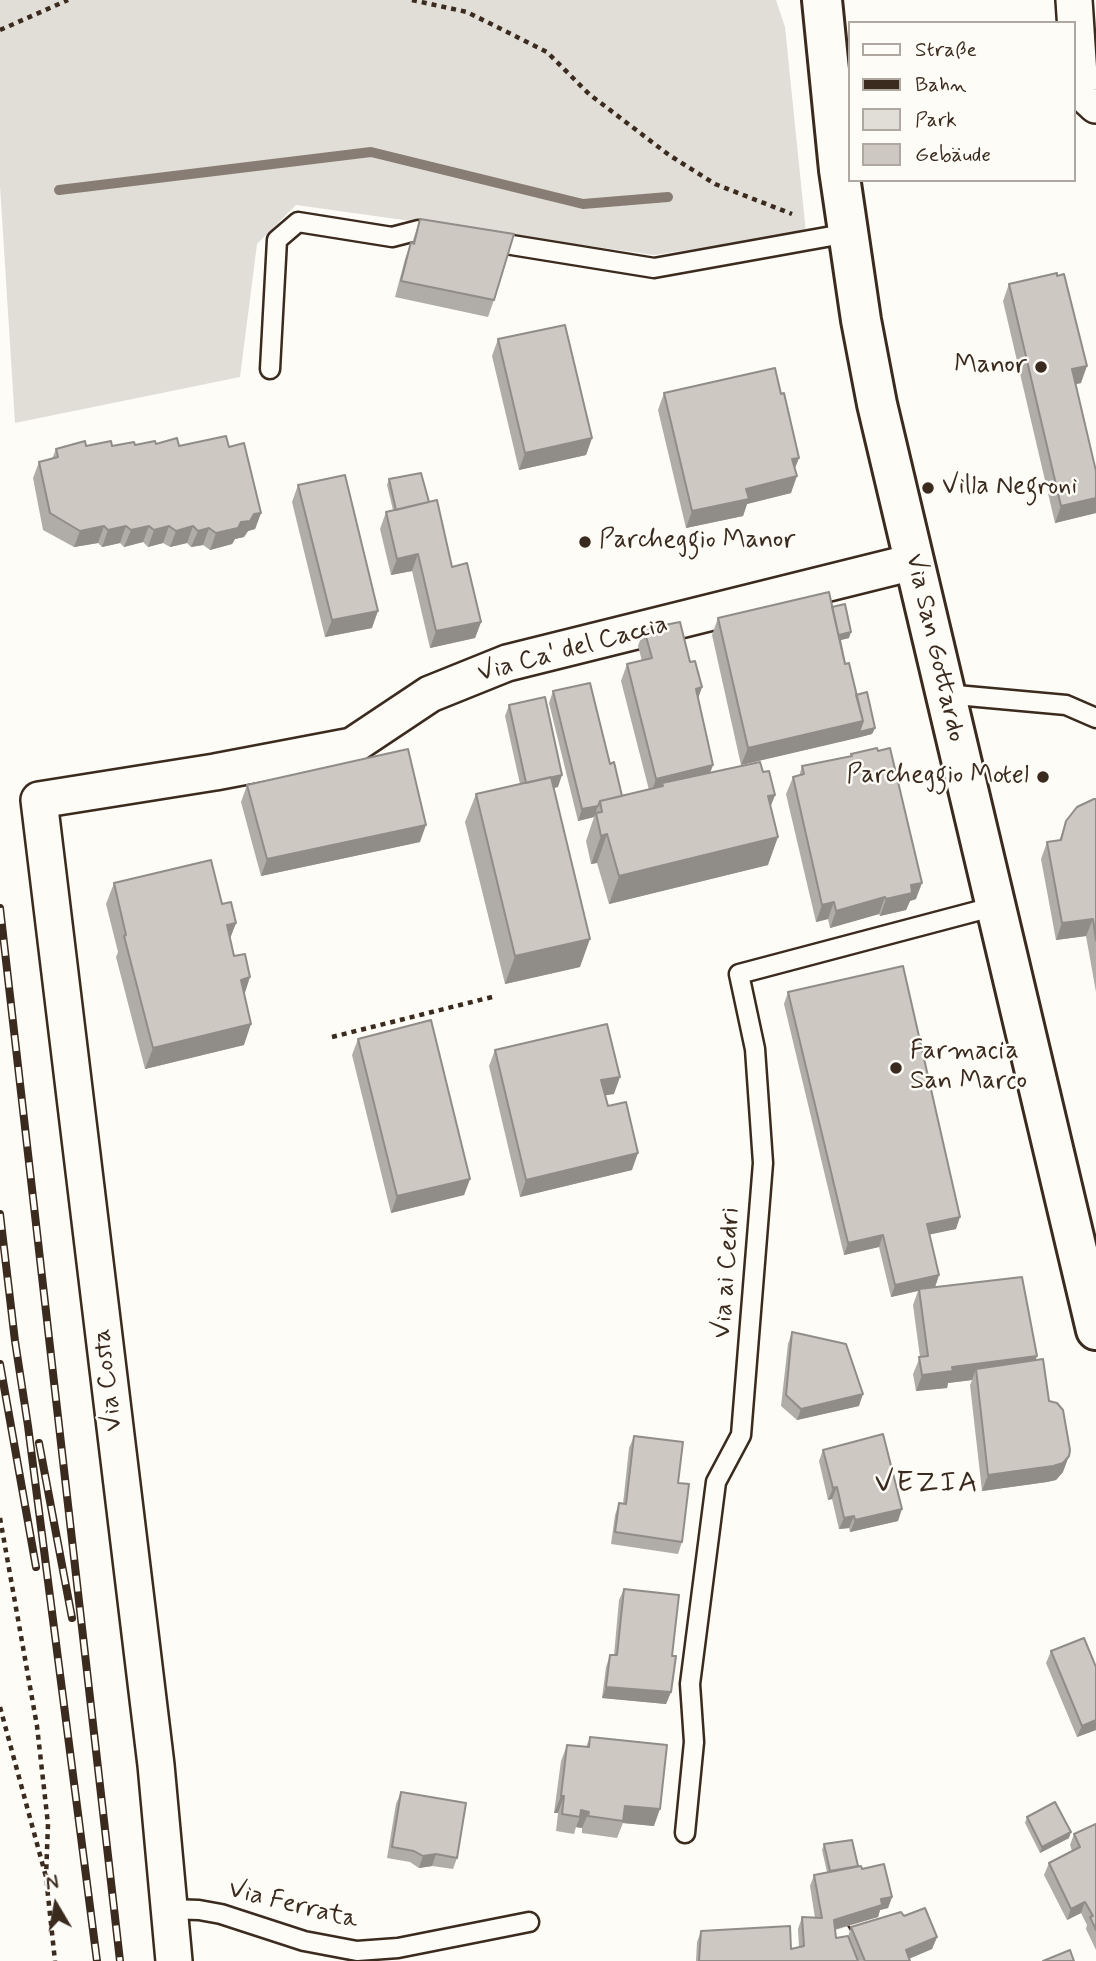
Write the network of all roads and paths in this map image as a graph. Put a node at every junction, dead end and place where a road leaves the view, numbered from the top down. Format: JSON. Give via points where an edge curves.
{"nodes":[{"id":1,"x":68,"y":0,"type":"edge"},
{"id":2,"x":411,"y":0,"type":"edge"},
{"id":3,"x":822,"y":0,"type":"edge"},
{"id":4,"x":1074,"y":0,"type":"edge"},
{"id":5,"x":0,"y":30,"type":"edge"},
{"id":6,"x":1096,"y":105,"type":"edge"},
{"id":7,"x":846,"y":235,"type":"junction"},
{"id":8,"x":270,"y":369,"type":"dead end"},
{"id":9,"x":913,"y":562,"type":"junction"},
{"id":10,"x":945,"y":694,"type":"junction"},
{"id":11,"x":1096,"y":718,"type":"edge"},
{"id":12,"x":39,"y":800,"type":"joint"},
{"id":13,"x":996,"y":906,"type":"junction"},
{"id":14,"x":496,"y":996,"type":"dead end"},
{"id":15,"x":332,"y":1037,"type":"dead end"},
{"id":16,"x":1087,"y":1255,"type":"edge"},
{"id":17,"x":1096,"y":1330,"type":"edge"},
{"id":18,"x":0,"y":1518,"type":"edge"},
{"id":19,"x":0,"y":1707,"type":"edge"},
{"id":20,"x":685,"y":1833,"type":"dead end"},
{"id":21,"x":46,"y":1877,"type":"junction"},
{"id":22,"x":168,"y":1909,"type":"junction"},
{"id":23,"x":529,"y":1922,"type":"dead end"},
{"id":24,"x":841,"y":1933,"type":"edge"},
{"id":25,"x":55,"y":1961,"type":"edge"},
{"id":26,"x":174,"y":1961,"type":"edge"},
{"id":27,"x":852,"y":1961,"type":"edge"}],
"edges":[{"from":1,"to":5,"type":"path"},
{"from":2,"to":7,"type":"path","via":[[467,12],[547,52],[589,93],[715,184]]},
{"from":3,"to":7,"type":"main road","name":"Via San Gottardo"},
{"from":4,"to":6,"type":"street","via":[[1080,90]]},
{"from":7,"to":8,"type":"lane","via":[[654,268],[419,230],[392,236],[298,222],[277,240]]},
{"from":7,"to":9,"type":"main road","name":"Via San Gottardo","via":[[877,404]]},
{"from":9,"to":10,"type":"main road","name":"Via San Gottardo"},
{"from":9,"to":12,"type":"street","name":"Via Ca' del Caccia","via":[[508,663],[430,694],[352,746]]},
{"from":10,"to":11,"type":"lane","via":[[1066,705]]},
{"from":10,"to":13,"type":"main road","name":"Via San Gottardo"},
{"from":12,"to":22,"type":"street","name":"Via Costa","via":[[154,1751]]},
{"from":13,"to":16,"type":"main road","name":"Via San Gottardo"},
{"from":13,"to":20,"type":"lane","name":"Via ai Cedri","via":[[739,974],[755,1049],[763,1164],[741,1435],[716,1482],[690,1684],[694,1742]]},
{"from":14,"to":15,"type":"path"},
{"from":16,"to":17,"type":"main road","name":"Via San Gottardo"},
{"from":18,"to":21,"type":"path","via":[[37,1726],[48,1824]]},
{"from":19,"to":21,"type":"path"},
{"from":21,"to":25,"type":"path"},
{"from":22,"to":23,"type":"lane","name":"Via Ferrata","via":[[221,1914],[304,1941],[357,1951],[398,1948]]},
{"from":22,"to":26,"type":"street","name":"Via Costa"},
{"from":24,"to":27,"type":"lane"}]}
